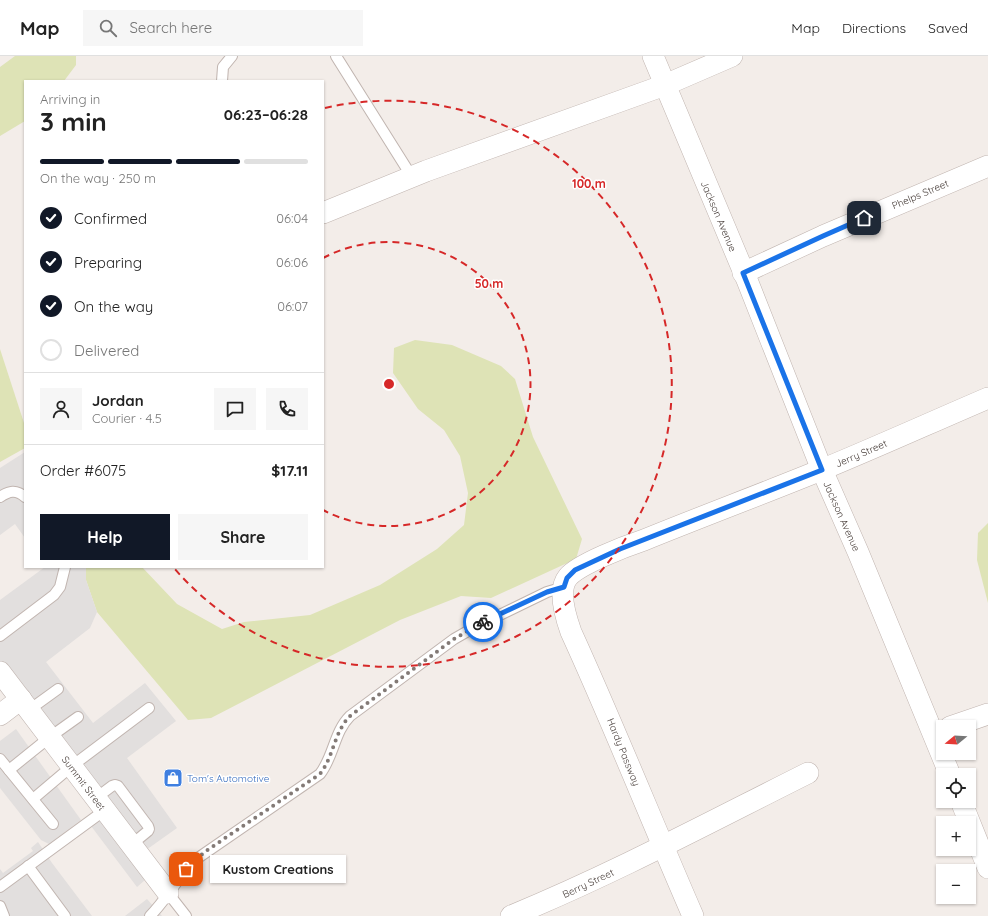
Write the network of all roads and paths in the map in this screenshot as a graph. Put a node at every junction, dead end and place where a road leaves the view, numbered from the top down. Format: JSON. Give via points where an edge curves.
{"nodes":[{"id":1,"x":232,"y":56,"type":"edge"},
{"id":2,"x":336,"y":56,"type":"edge"},
{"id":3,"x":653,"y":56,"type":"edge"},
{"id":4,"x":732,"y":56,"type":"edge"},
{"id":5,"x":222,"y":80,"type":"edge"},
{"id":6,"x":664,"y":85,"type":"junction"},
{"id":7,"x":988,"y":166,"type":"edge"},
{"id":8,"x":412,"y":177,"type":"junction"},
{"id":9,"x":324,"y":213,"type":"edge"},
{"id":10,"x":743,"y":273,"type":"junction"},
{"id":11,"x":988,"y":398,"type":"edge"},
{"id":12,"x":822,"y":470,"type":"junction"},
{"id":13,"x":24,"y":496,"type":"edge"},
{"id":14,"x":0,"y":497,"type":"edge"},
{"id":15,"x":65,"y":568,"type":"edge"},
{"id":16,"x":564,"y":587,"type":"junction"},
{"id":17,"x":0,"y":636,"type":"edge"},
{"id":18,"x":0,"y":672,"type":"edge"},
{"id":19,"x":58,"y":689,"type":"dead end"},
{"id":20,"x":25,"y":705,"type":"junction"},
{"id":21,"x":149,"y":708,"type":"dead end"},
{"id":22,"x":988,"y":714,"type":"edge"},
{"id":23,"x":0,"y":715,"type":"edge"},
{"id":24,"x":78,"y":717,"type":"dead end"},
{"id":25,"x":937,"y":720,"type":"edge"},
{"id":26,"x":971,"y":720,"type":"edge"},
{"id":27,"x":50,"y":737,"type":"junction"},
{"id":28,"x":0,"y":759,"type":"edge"},
{"id":29,"x":72,"y":766,"type":"junction"},
{"id":30,"x":9,"y":770,"type":"junction"},
{"id":31,"x":808,"y":773,"type":"dead end"},
{"id":32,"x":33,"y":799,"type":"junction"},
{"id":33,"x":100,"y":804,"type":"junction"},
{"id":34,"x":964,"y":808,"type":"edge"},
{"id":35,"x":53,"y":824,"type":"dead end"},
{"id":36,"x":662,"y":846,"type":"junction"},
{"id":37,"x":28,"y":866,"type":"junction"},
{"id":38,"x":988,"y":868,"type":"edge"},
{"id":39,"x":0,"y":887,"type":"edge"},
{"id":40,"x":168,"y":894,"type":"junction"},
{"id":41,"x":0,"y":906,"type":"edge"},
{"id":42,"x":62,"y":915,"type":"edge"},
{"id":43,"x":4,"y":916,"type":"edge"},
{"id":44,"x":150,"y":916,"type":"edge"},
{"id":45,"x":186,"y":916,"type":"edge"},
{"id":46,"x":511,"y":916,"type":"edge"},
{"id":47,"x":693,"y":916,"type":"edge"}],
"edges":[{"from":1,"to":5,"type":"lane","via":[[223,67]]},
{"from":2,"to":8,"type":"lane"},
{"from":3,"to":6,"type":"street","name":"Jackson Avenue"},
{"from":4,"to":6,"type":"street"},
{"from":6,"to":8,"type":"street"},
{"from":6,"to":10,"type":"street","name":"Jackson Avenue"},
{"from":7,"to":10,"type":"street","name":"Phelps Street"},
{"from":8,"to":9,"type":"street"},
{"from":10,"to":12,"type":"street","name":"Jackson Avenue"},
{"from":11,"to":12,"type":"street","name":"Jerry Street"},
{"from":12,"to":16,"type":"street","name":"Jerry Street","via":[[620,549],[575,570],[567,578]]},
{"from":12,"to":25,"type":"street","name":"Jackson Avenue"},
{"from":13,"to":14,"type":"lane","via":[[12,491]]},
{"from":15,"to":17,"type":"lane","via":[[60,587],[54,595]]},
{"from":16,"to":36,"type":"street","name":"Hardy Passway","via":[[563,598],[571,632]]},
{"from":16,"to":40,"type":"lane","via":[[547,592],[454,639],[350,716],[341,727],[328,762],[320,774],[195,860]]},
{"from":18,"to":20,"type":"street","name":"Summit Street"},
{"from":19,"to":20,"type":"lane"},
{"from":20,"to":23,"type":"street"},
{"from":20,"to":27,"type":"street","name":"Summit Street"},
{"from":21,"to":29,"type":"lane"},
{"from":22,"to":26,"type":"street"},
{"from":24,"to":27,"type":"lane"},
{"from":27,"to":29,"type":"street","name":"Summit Street"},
{"from":27,"to":30,"type":"lane"},
{"from":28,"to":30,"type":"lane"},
{"from":29,"to":32,"type":"lane"},
{"from":29,"to":33,"type":"street","name":"Summit Street"},
{"from":30,"to":32,"type":"lane"},
{"from":31,"to":36,"type":"street","name":"Berry Street"},
{"from":32,"to":35,"type":"lane"},
{"from":33,"to":37,"type":"lane"},
{"from":33,"to":40,"type":"street","name":"Summit Street"},
{"from":34,"to":38,"type":"street"},
{"from":36,"to":46,"type":"street","name":"Berry Street","via":[[558,897]]},
{"from":36,"to":47,"type":"street","name":"Hardy Passway"},
{"from":37,"to":39,"type":"lane"},
{"from":37,"to":42,"type":"lane"},
{"from":40,"to":44,"type":"lane"},
{"from":40,"to":45,"type":"lane"},
{"from":41,"to":43,"type":"lane"}]}
